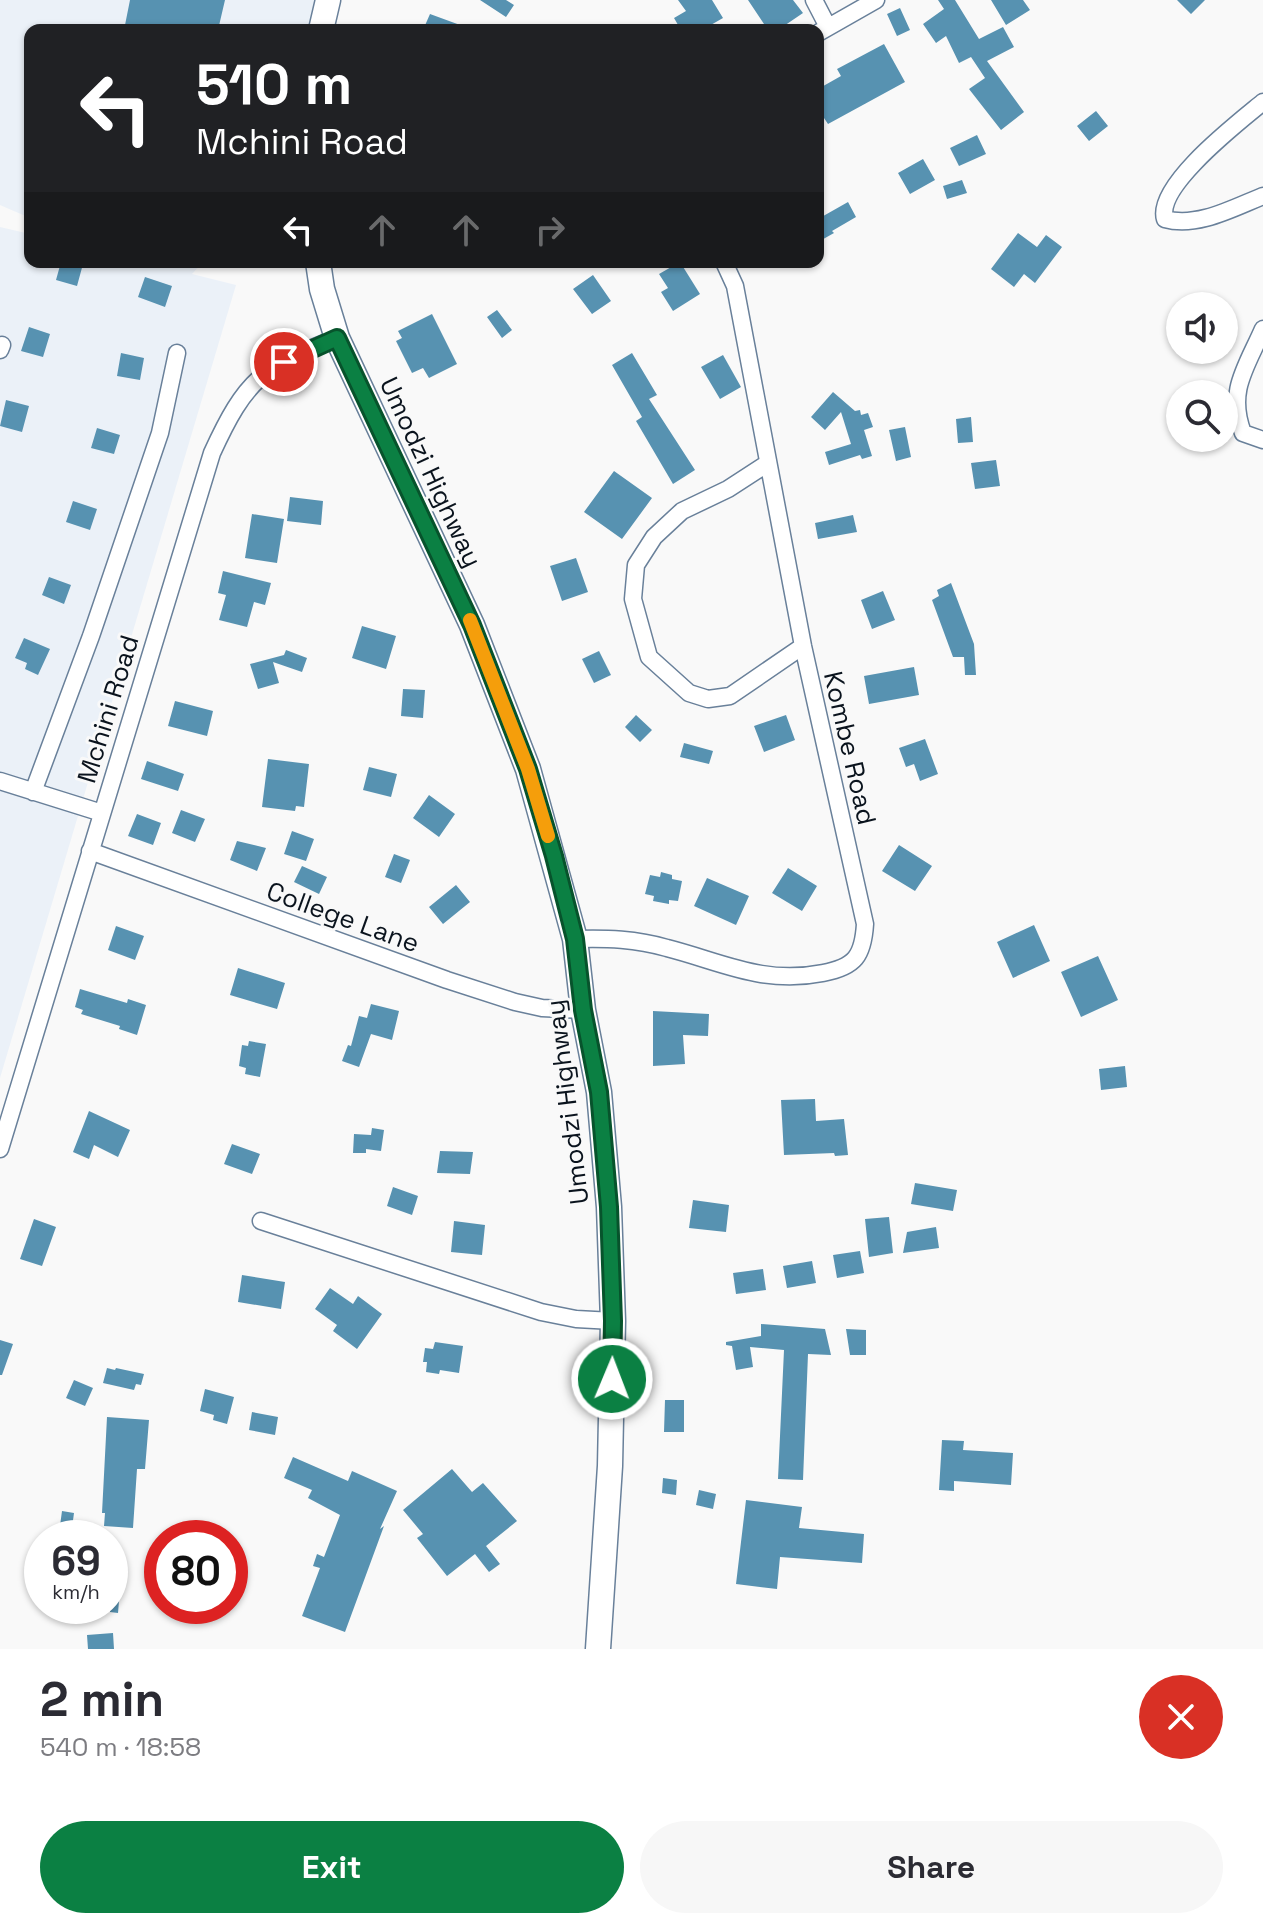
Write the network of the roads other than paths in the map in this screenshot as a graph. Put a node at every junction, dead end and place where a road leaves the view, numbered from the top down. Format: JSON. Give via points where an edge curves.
{"nodes":[{"id":1,"x":328,"y":0,"type":"edge"},
{"id":2,"x":814,"y":0,"type":"edge"},
{"id":3,"x":876,"y":0,"type":"edge"},
{"id":4,"x":322,"y":24,"type":"edge"},
{"id":5,"x":821,"y":24,"type":"edge"},
{"id":6,"x":824,"y":29,"type":"edge"},
{"id":7,"x":1263,"y":102,"type":"edge"},
{"id":8,"x":1263,"y":196,"type":"edge"},
{"id":9,"x":319,"y":268,"type":"edge"},
{"id":10,"x":727,"y":268,"type":"edge"},
{"id":11,"x":1263,"y":329,"type":"edge"},
{"id":12,"x":337,"y":338,"type":"junction"},
{"id":13,"x":177,"y":353,"type":"dead end"},
{"id":14,"x":1263,"y":440,"type":"edge"},
{"id":15,"x":768,"y":463,"type":"junction"},
{"id":16,"x":803,"y":646,"type":"junction"},
{"id":17,"x":0,"y":781,"type":"edge"},
{"id":18,"x":33,"y":792,"type":"junction"},
{"id":19,"x":102,"y":813,"type":"junction"},
{"id":20,"x":90,"y":851,"type":"junction"},
{"id":21,"x":575,"y":939,"type":"junction"},
{"id":22,"x":583,"y":1010,"type":"junction"},
{"id":23,"x":0,"y":1149,"type":"edge"},
{"id":24,"x":261,"y":1221,"type":"dead end"},
{"id":25,"x":613,"y":1321,"type":"junction"},
{"id":26,"x":598,"y":1649,"type":"edge"}],
"edges":[{"from":1,"to":4,"type":"highway"},
{"from":2,"to":5,"type":"street"},
{"from":3,"to":6,"type":"street"},
{"from":7,"to":8,"type":"street","via":[[1174,185],[1163,213],[1165,219],[1181,224]]},
{"from":9,"to":12,"type":"highway","name":"Umodzi Highway"},
{"from":10,"to":15,"type":"street","name":"Kombe Road","via":[[735,286]]},
{"from":11,"to":14,"type":"street","via":[[1238,386],[1235,412],[1243,433]]},
{"from":12,"to":19,"type":"street","name":"Mchini Road","via":[[268,370],[232,409],[212,453]]},
{"from":12,"to":21,"type":"highway","name":"Umodzi Highway","via":[[472,625],[528,769]]},
{"from":13,"to":18,"type":"street","via":[[160,433]]},
{"from":15,"to":16,"type":"street","name":"Kombe Road"},
{"from":15,"to":16,"type":"street","via":[[682,511],[654,537],[636,565],[633,599],[649,657],[689,693],[708,699],[730,696]]},
{"from":16,"to":21,"type":"street","name":"Kombe Road","via":[[865,924],[864,944],[855,961],[837,971],[776,978],[666,947],[616,938]]},
{"from":17,"to":18,"type":"street"},
{"from":18,"to":19,"type":"street"},
{"from":19,"to":20,"type":"street","name":"Mchini Road"},
{"from":20,"to":22,"type":"street","name":"College Lane","via":[[502,998],[542,1008]]},
{"from":20,"to":23,"type":"street","name":"Mchini Road"},
{"from":21,"to":22,"type":"highway","name":"Umodzi Highway"},
{"from":22,"to":25,"type":"highway","name":"Umodzi Highway","via":[[599,1092]]},
{"from":24,"to":25,"type":"street","via":[[541,1312]]},
{"from":25,"to":26,"type":"highway","name":"Umodzi Highway"}]}
